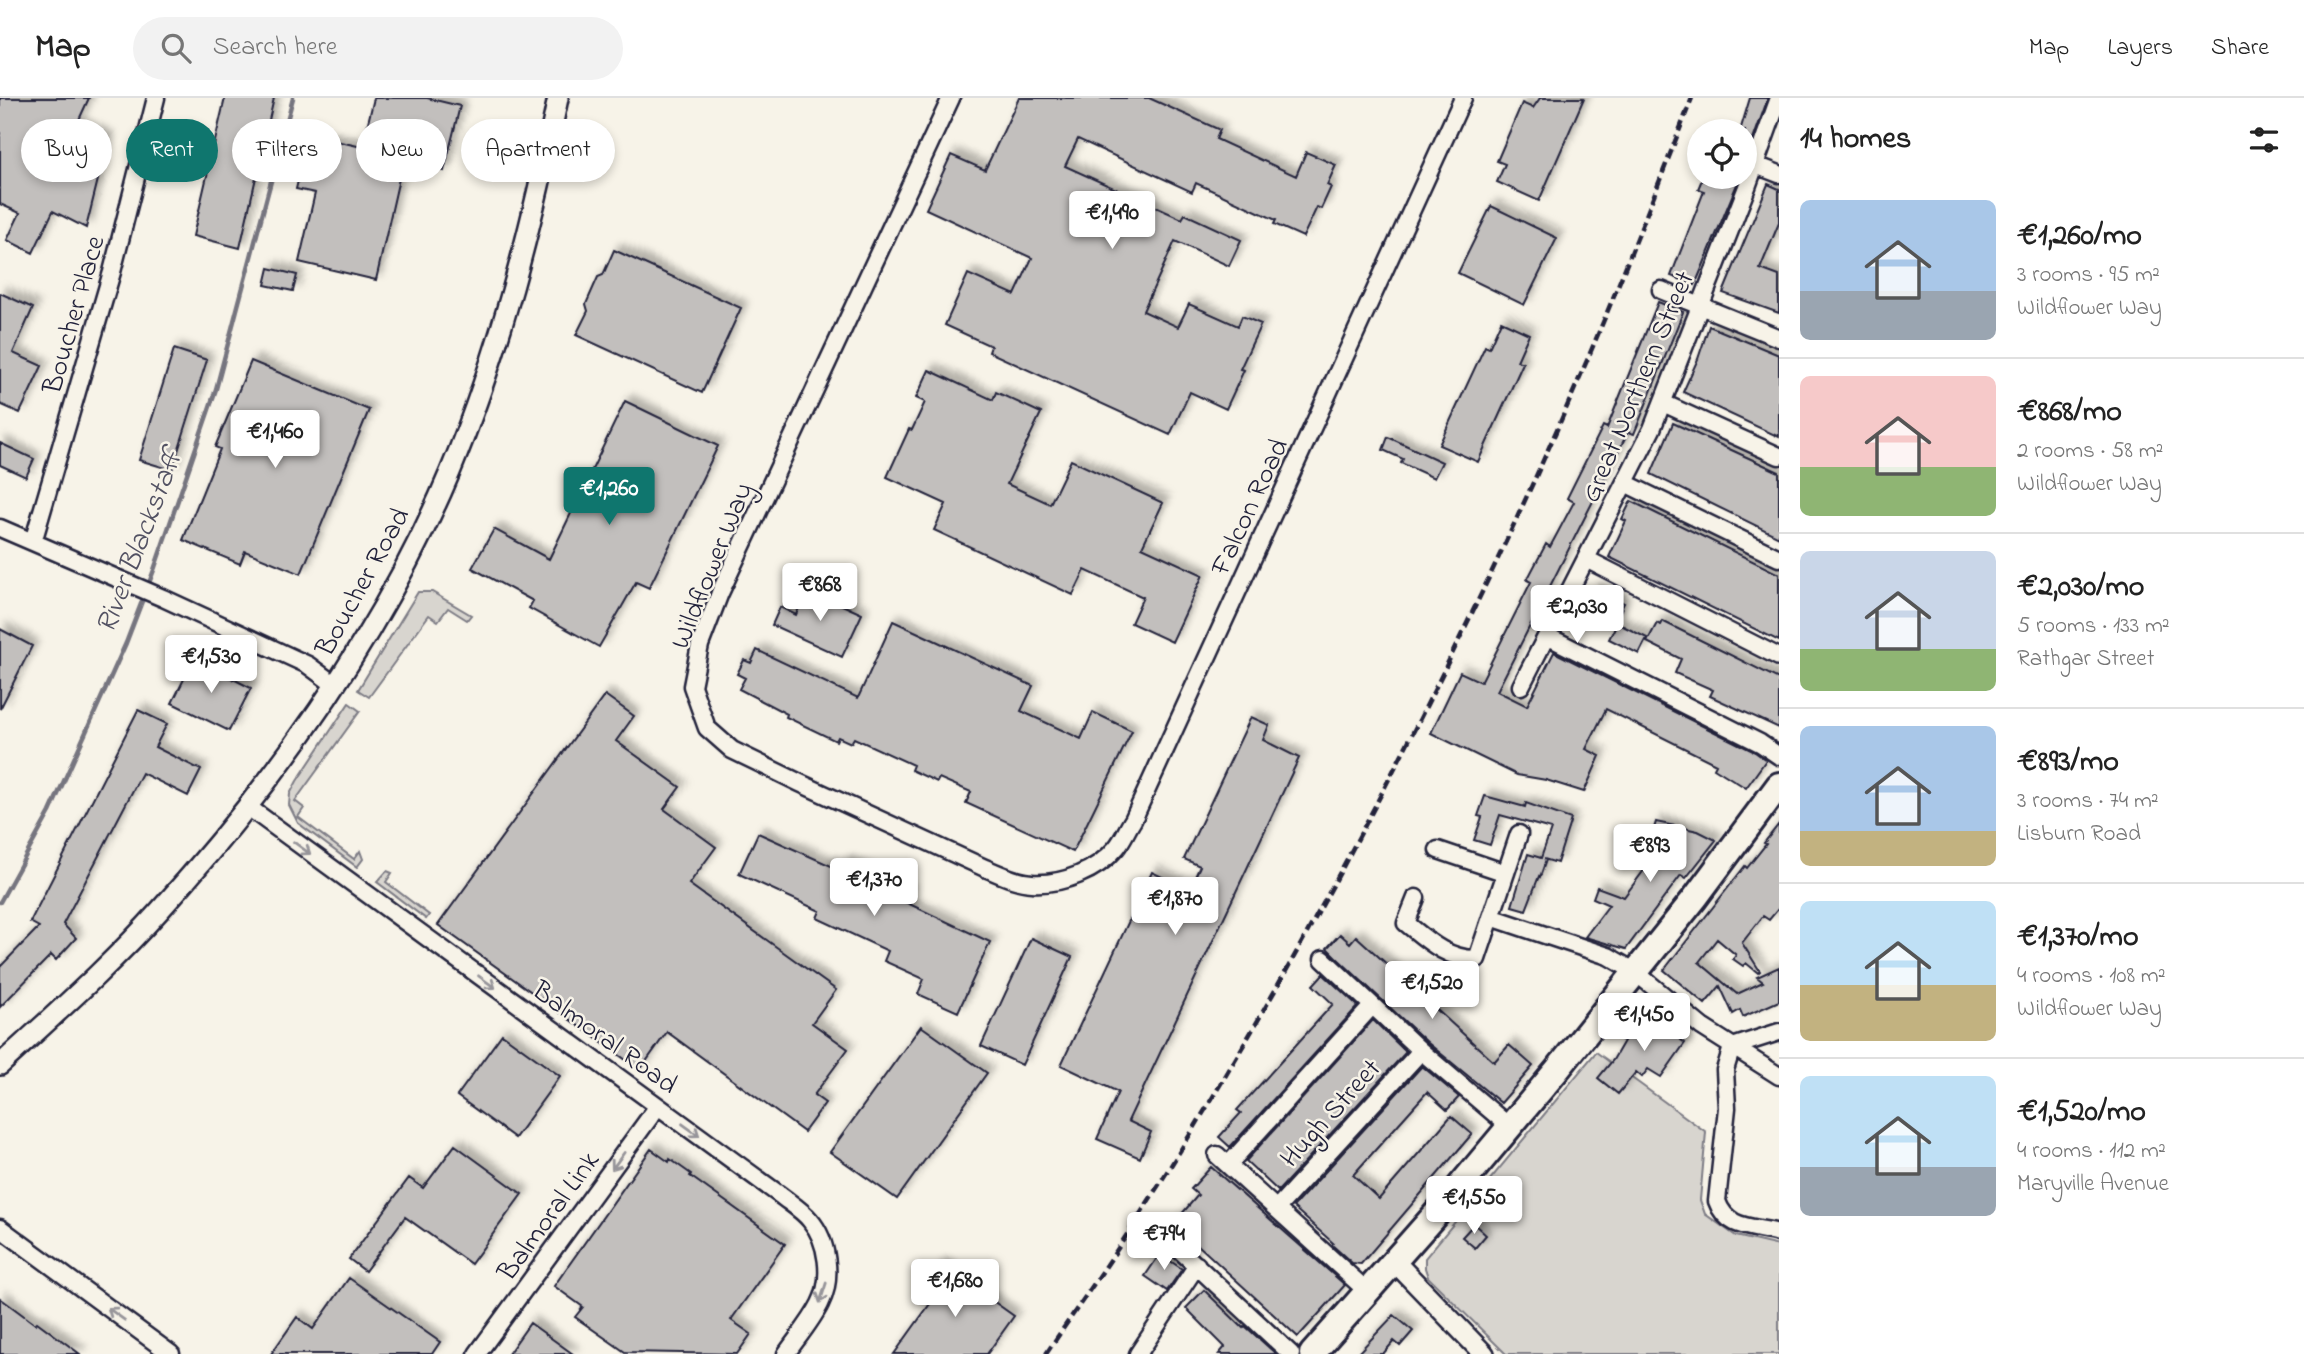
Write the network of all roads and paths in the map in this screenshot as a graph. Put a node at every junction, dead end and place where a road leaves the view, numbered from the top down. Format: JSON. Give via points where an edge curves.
{"nodes":[{"id":1,"x":156,"y":98,"type":"edge"},
{"id":2,"x":558,"y":98,"type":"edge"},
{"id":3,"x":951,"y":98,"type":"edge"},
{"id":4,"x":1463,"y":98,"type":"edge"},
{"id":5,"x":1779,"y":98,"type":"edge"},
{"id":6,"x":1757,"y":147,"type":"edge"},
{"id":7,"x":1757,"y":166,"type":"edge"},
{"id":8,"x":1779,"y":174,"type":"edge"},
{"id":9,"x":1741,"y":189,"type":"edge"},
{"id":10,"x":1661,"y":290,"type":"dead end"},
{"id":11,"x":1700,"y":307,"type":"junction"},
{"id":12,"x":1779,"y":338,"type":"edge"},
{"id":13,"x":1662,"y":403,"type":"junction"},
{"id":14,"x":1779,"y":456,"type":"edge"},
{"id":15,"x":1625,"y":483,"type":"junction"},
{"id":16,"x":0,"y":528,"type":"edge"},
{"id":17,"x":33,"y":542,"type":"junction"},
{"id":18,"x":1779,"y":558,"type":"edge"},
{"id":19,"x":1586,"y":559,"type":"junction"},
{"id":20,"x":1547,"y":636,"type":"junction"},
{"id":21,"x":1779,"y":657,"type":"edge"},
{"id":22,"x":335,"y":685,"type":"junction"},
{"id":23,"x":1521,"y":686,"type":"dead end"},
{"id":24,"x":1779,"y":756,"type":"edge"},
{"id":25,"x":1779,"y":785,"type":"edge"},
{"id":26,"x":248,"y":807,"type":"junction"},
{"id":27,"x":1519,"y":834,"type":"dead end"},
{"id":28,"x":1438,"y":849,"type":"dead end"},
{"id":29,"x":1506,"y":873,"type":"junction"},
{"id":30,"x":1031,"y":883,"type":"joint"},
{"id":31,"x":1416,"y":898,"type":"dead end"},
{"id":32,"x":1491,"y":917,"type":"junction"},
{"id":33,"x":1323,"y":959,"type":"dead end"},
{"id":34,"x":1634,"y":971,"type":"junction"},
{"id":35,"x":1372,"y":1006,"type":"junction"},
{"id":36,"x":1779,"y":1032,"type":"edge"},
{"id":37,"x":1732,"y":1047,"type":"junction"},
{"id":38,"x":1421,"y":1051,"type":"junction"},
{"id":39,"x":0,"y":1066,"type":"edge"},
{"id":40,"x":1779,"y":1076,"type":"edge"},
{"id":41,"x":658,"y":1106,"type":"junction"},
{"id":42,"x":1510,"y":1127,"type":"junction"},
{"id":43,"x":1277,"y":1208,"type":"junction"},
{"id":44,"x":0,"y":1228,"type":"edge"},
{"id":45,"x":1779,"y":1233,"type":"edge"},
{"id":46,"x":1168,"y":1238,"type":"dead end"},
{"id":47,"x":1395,"y":1262,"type":"junction"},
{"id":48,"x":1197,"y":1265,"type":"junction"},
{"id":49,"x":1368,"y":1292,"type":"junction"},
{"id":50,"x":171,"y":1354,"type":"edge"},
{"id":51,"x":477,"y":1354,"type":"edge"},
{"id":52,"x":786,"y":1354,"type":"edge"},
{"id":53,"x":1138,"y":1354,"type":"edge"},
{"id":54,"x":1292,"y":1354,"type":"edge"},
{"id":55,"x":1312,"y":1354,"type":"edge"},
{"id":56,"x":1484,"y":1354,"type":"edge"}],
"edges":[{"from":1,"to":17,"type":"street","name":"Boucher Place","via":[[112,272]]},
{"from":2,"to":22,"type":"street","name":"Boucher Road","via":[[517,275],[476,403],[404,568]]},
{"from":3,"to":30,"type":"street","name":"Wildflower Way","via":[[720,593],[700,645],[692,686],[707,728],[732,750],[985,868]]},
{"from":4,"to":30,"type":"street","name":"Falcon Road","via":[[1133,820],[1116,848],[1094,868],[1049,883]]},
{"from":5,"to":6,"type":"street","name":"Great Northern Street"},
{"from":7,"to":8,"type":"street"},
{"from":9,"to":11,"type":"street","name":"Great Northern Street"},
{"from":10,"to":11,"type":"street"},
{"from":11,"to":12,"type":"street"},
{"from":11,"to":13,"type":"street","name":"Great Northern Street"},
{"from":13,"to":14,"type":"street"},
{"from":13,"to":15,"type":"street","name":"Great Northern Street"},
{"from":15,"to":18,"type":"street"},
{"from":15,"to":19,"type":"street","name":"Great Northern Street"},
{"from":16,"to":17,"type":"street"},
{"from":17,"to":22,"type":"street","via":[[308,665]]},
{"from":19,"to":20,"type":"street","name":"Great Northern Street"},
{"from":19,"to":21,"type":"street"},
{"from":20,"to":23,"type":"street","name":"Great Northern Street"},
{"from":20,"to":24,"type":"street"},
{"from":22,"to":26,"type":"street","name":"Boucher Road"},
{"from":25,"to":34,"type":"main road"},
{"from":26,"to":39,"type":"street","name":"Boucher Road","via":[[159,911]]},
{"from":26,"to":41,"type":"street","name":"Balmoral Road","one_way":true},
{"from":27,"to":29,"type":"street"},
{"from":28,"to":29,"type":"street"},
{"from":29,"to":32,"type":"street"},
{"from":31,"to":32,"type":"street","via":[[1406,923],[1438,949],[1465,960],[1477,959]]},
{"from":32,"to":34,"type":"street","via":[[1608,956]]},
{"from":33,"to":35,"type":"street"},
{"from":34,"to":37,"type":"street"},
{"from":34,"to":42,"type":"main road"},
{"from":35,"to":38,"type":"street"},
{"from":35,"to":43,"type":"street","via":[[1223,1160]]},
{"from":36,"to":37,"type":"street"},
{"from":37,"to":40,"type":"street"},
{"from":37,"to":45,"type":"street","via":[[1725,1070],[1727,1108],[1717,1201],[1722,1214],[1733,1223]]},
{"from":38,"to":42,"type":"street"},
{"from":38,"to":43,"type":"street","name":"Hugh Street"},
{"from":41,"to":51,"type":"street","name":"Balmoral Link","one_way":true},
{"from":41,"to":52,"type":"street","name":"Balmoral Road","one_way":true,"via":[[794,1205],[811,1220],[821,1239],[827,1281],[822,1301]]},
{"from":42,"to":47,"type":"main road"},
{"from":43,"to":49,"type":"street"},
{"from":50,"to":44,"type":"street","one_way":true},
{"from":46,"to":48,"type":"street"},
{"from":47,"to":49,"type":"main road"},
{"from":47,"to":56,"type":"street"},
{"from":48,"to":53,"type":"street"},
{"from":48,"to":54,"type":"street"},
{"from":49,"to":55,"type":"main road"}]}
